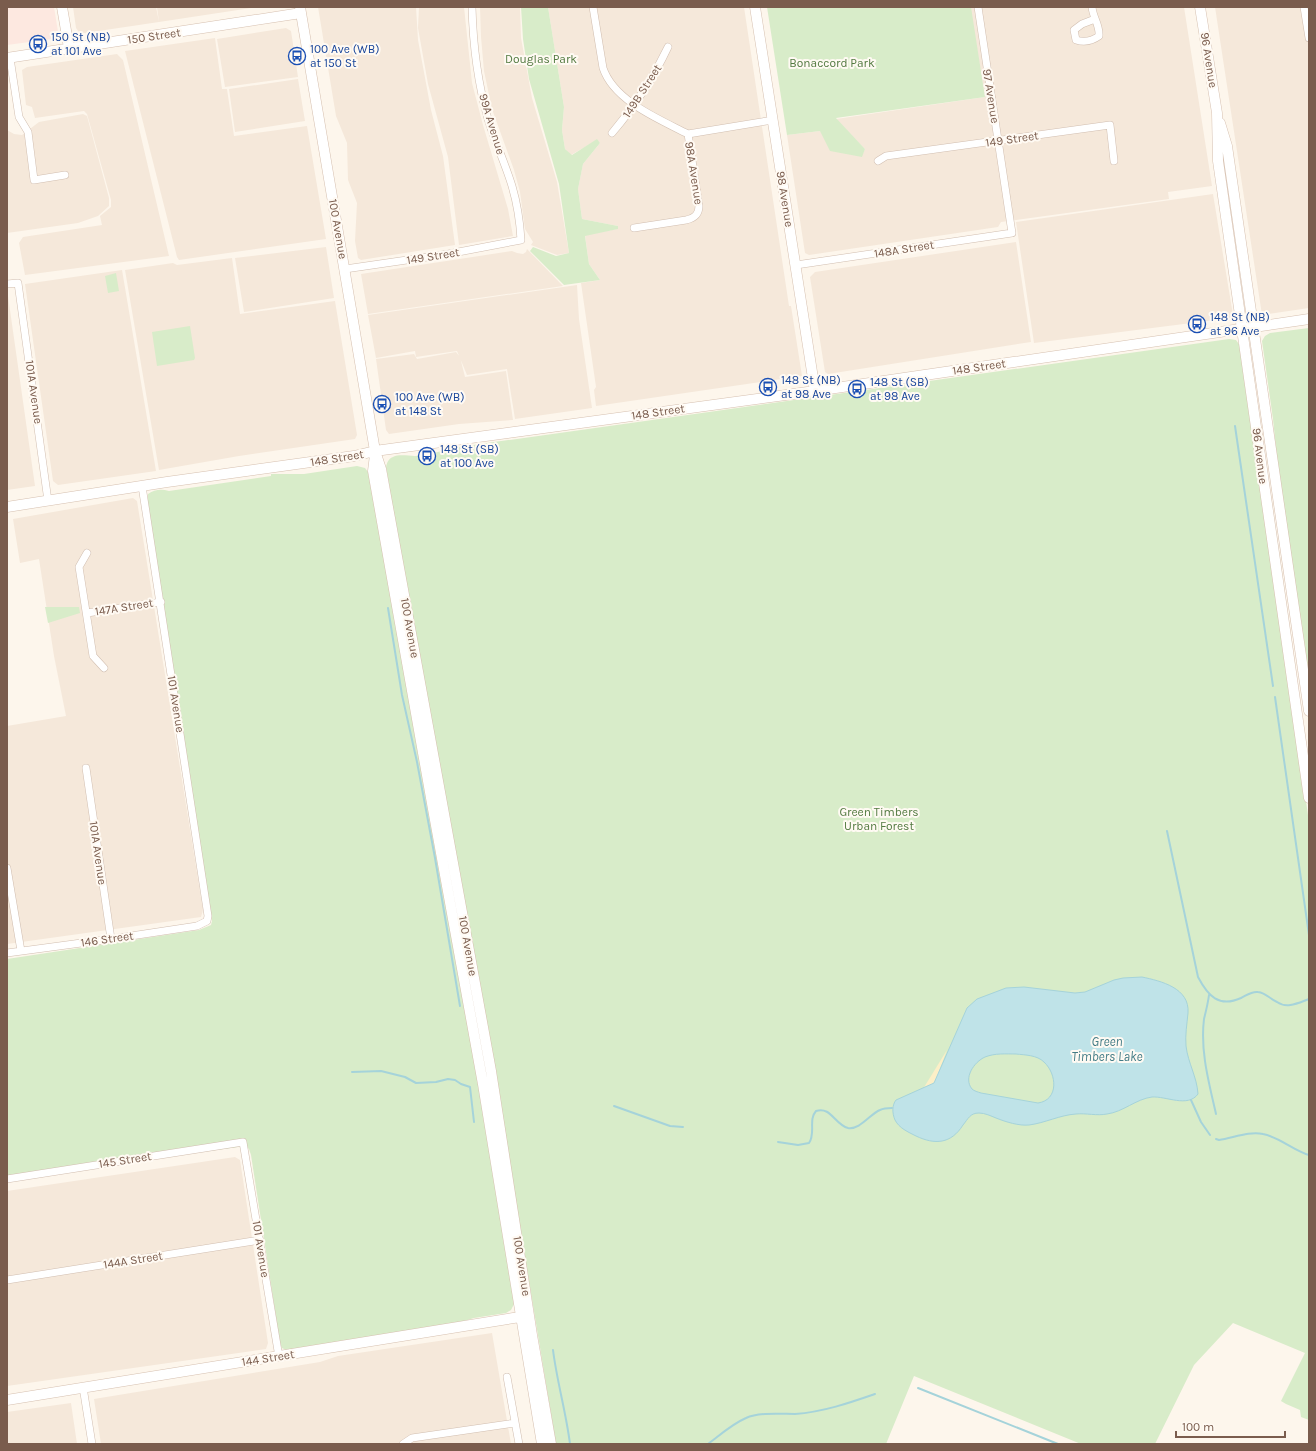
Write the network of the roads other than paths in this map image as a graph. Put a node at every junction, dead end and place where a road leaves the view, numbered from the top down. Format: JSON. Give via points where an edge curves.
{"nodes":[{"id":1,"x":62,"y":7,"type":"edge"},
{"id":2,"x":472,"y":7,"type":"edge"},
{"id":3,"x":593,"y":7,"type":"edge"},
{"id":4,"x":755,"y":7,"type":"edge"},
{"id":5,"x":978,"y":7,"type":"edge"},
{"id":6,"x":1092,"y":7,"type":"edge"},
{"id":7,"x":1200,"y":7,"type":"edge"},
{"id":8,"x":1304,"y":7,"type":"edge"},
{"id":9,"x":301,"y":10,"type":"edge"},
{"id":10,"x":1095,"y":20,"type":"dead end"},
{"id":11,"x":1309,"y":38,"type":"edge"},
{"id":12,"x":668,"y":46,"type":"dead end"},
{"id":13,"x":69,"y":48,"type":"junction"},
{"id":14,"x":8,"y":58,"type":"edge"},
{"id":15,"x":635,"y":105,"type":"junction"},
{"id":16,"x":1217,"y":113,"type":"junction"},
{"id":17,"x":773,"y":120,"type":"junction"},
{"id":18,"x":612,"y":133,"type":"dead end"},
{"id":19,"x":688,"y":134,"type":"junction"},
{"id":20,"x":998,"y":141,"type":"junction"},
{"id":21,"x":878,"y":161,"type":"dead end"},
{"id":22,"x":1114,"y":161,"type":"dead end"},
{"id":23,"x":65,"y":175,"type":"dead end"},
{"id":24,"x":634,"y":228,"type":"dead end"},
{"id":25,"x":1012,"y":232,"type":"joint"},
{"id":26,"x":521,"y":240,"type":"joint"},
{"id":27,"x":796,"y":265,"type":"junction"},
{"id":28,"x":345,"y":269,"type":"junction"},
{"id":29,"x":7,"y":284,"type":"edge"},
{"id":30,"x":1309,"y":319,"type":"edge"},
{"id":31,"x":1254,"y":327,"type":"junction"},
{"id":32,"x":1242,"y":329,"type":"junction"},
{"id":33,"x":815,"y":391,"type":"junction"},
{"id":34,"x":375,"y":451,"type":"junction"},
{"id":35,"x":142,"y":486,"type":"junction"},
{"id":36,"x":48,"y":501,"type":"junction"},
{"id":37,"x":7,"y":507,"type":"edge"},
{"id":38,"x":87,"y":553,"type":"dead end"},
{"id":39,"x":161,"y":602,"type":"junction"},
{"id":40,"x":87,"y":613,"type":"junction"},
{"id":41,"x":104,"y":668,"type":"dead end"},
{"id":42,"x":1309,"y":711,"type":"edge"},
{"id":43,"x":86,"y":768,"type":"dead end"},
{"id":44,"x":1309,"y":798,"type":"edge"},
{"id":45,"x":7,"y":868,"type":"edge"},
{"id":46,"x":207,"y":921,"type":"joint"},
{"id":47,"x":111,"y":939,"type":"junction"},
{"id":48,"x":20,"y":951,"type":"junction"},
{"id":49,"x":7,"y":953,"type":"edge"},
{"id":50,"x":244,"y":1142,"type":"joint"},
{"id":51,"x":7,"y":1179,"type":"edge"},
{"id":52,"x":260,"y":1240,"type":"junction"},
{"id":53,"x":7,"y":1280,"type":"edge"},
{"id":54,"x":525,"y":1316,"type":"junction"},
{"id":55,"x":279,"y":1357,"type":"junction"},
{"id":56,"x":507,"y":1377,"type":"dead end"},
{"id":57,"x":83,"y":1387,"type":"junction"},
{"id":58,"x":7,"y":1400,"type":"edge"},
{"id":59,"x":515,"y":1422,"type":"junction"},
{"id":60,"x":92,"y":1444,"type":"edge"},
{"id":61,"x":403,"y":1444,"type":"edge"},
{"id":62,"x":519,"y":1444,"type":"edge"},
{"id":63,"x":542,"y":1444,"type":"edge"},
{"id":64,"x":551,"y":1444,"type":"edge"}],
"edges":[{"from":1,"to":13,"type":"main road"},
{"from":2,"to":26,"type":"street","name":"99A Avenue","via":[[482,96],[512,187]]},
{"from":3,"to":15,"type":"street","name":"98A Avenue","via":[[606,78]]},
{"from":4,"to":17,"type":"main road","name":"98 Avenue"},
{"from":5,"to":20,"type":"street","name":"97 Avenue"},
{"from":6,"to":10,"type":"street"},
{"from":7,"to":16,"type":"main road","name":"96 Avenue"},
{"from":8,"to":11,"type":"street"},
{"from":9,"to":13,"type":"main road","name":"150 Street"},
{"from":9,"to":28,"type":"main road","name":"100 Avenue"},
{"from":12,"to":15,"type":"street","name":"149B Street"},
{"from":13,"to":14,"type":"main road","name":"150 Street"},
{"from":14,"to":23,"type":"street","via":[[19,117],[28,132],[34,180]]},
{"from":15,"to":18,"type":"street","name":"149B Street"},
{"from":15,"to":19,"type":"street","name":"98A Avenue"},
{"from":16,"to":31,"type":"main road","name":"96 Avenue","via":[[1227,146]]},
{"from":16,"to":32,"type":"main road","name":"96 Avenue","via":[[1218,161]]},
{"from":17,"to":19,"type":"street"},
{"from":17,"to":27,"type":"main road","name":"98 Avenue"},
{"from":19,"to":24,"type":"street","name":"98A Avenue","via":[[699,211],[686,220]]},
{"from":20,"to":21,"type":"street","name":"149 Street","via":[[886,156]]},
{"from":20,"to":22,"type":"street","name":"149 Street","via":[[1110,125]]},
{"from":20,"to":25,"type":"street","name":"97 Avenue"},
{"from":25,"to":27,"type":"street","name":"148A Street"},
{"from":26,"to":28,"type":"street","name":"149 Street"},
{"from":27,"to":33,"type":"main road","name":"98 Avenue"},
{"from":28,"to":34,"type":"main road","name":"100 Avenue"},
{"from":29,"to":36,"type":"street","name":"101A Avenue","via":[[18,283]]},
{"from":30,"to":31,"type":"main road","name":"148 Street"},
{"from":31,"to":32,"type":"main road","name":"148 Street"},
{"from":31,"to":42,"type":"main road","name":"96 Avenue"},
{"from":32,"to":33,"type":"main road","name":"148 Street"},
{"from":32,"to":44,"type":"main road","name":"96 Avenue"},
{"from":33,"to":34,"type":"main road","name":"148 Street"},
{"from":34,"to":35,"type":"main road","name":"148 Street"},
{"from":34,"to":54,"type":"main road","name":"100 Avenue","via":[[373,471]]},
{"from":35,"to":36,"type":"main road","name":"148 Street"},
{"from":35,"to":39,"type":"street","name":"101 Avenue"},
{"from":36,"to":37,"type":"main road","name":"148 Street"},
{"from":38,"to":40,"type":"street","via":[[79,567]]},
{"from":39,"to":40,"type":"street","name":"147A Street"},
{"from":39,"to":46,"type":"street","name":"101 Avenue"},
{"from":40,"to":41,"type":"street","via":[[93,656]]},
{"from":43,"to":47,"type":"street","name":"101A Avenue"},
{"from":45,"to":48,"type":"street"},
{"from":46,"to":47,"type":"street","name":"146 Street","via":[[197,926]]},
{"from":47,"to":48,"type":"street","name":"146 Street"},
{"from":48,"to":49,"type":"street","name":"146 Street"},
{"from":50,"to":51,"type":"street","name":"145 Street"},
{"from":50,"to":52,"type":"street","name":"101 Avenue"},
{"from":52,"to":53,"type":"street","name":"144A Street"},
{"from":52,"to":55,"type":"street","name":"101 Avenue"},
{"from":54,"to":55,"type":"main road","name":"144 Street"},
{"from":54,"to":63,"type":"main road","name":"100 Avenue"},
{"from":54,"to":64,"type":"main road","name":"100 Avenue"},
{"from":55,"to":57,"type":"main road","name":"144 Street"},
{"from":56,"to":59,"type":"street"},
{"from":57,"to":58,"type":"main road","name":"144 Street"},
{"from":57,"to":60,"type":"street"},
{"from":59,"to":61,"type":"street","via":[[412,1438]]},
{"from":59,"to":62,"type":"street"}]}
